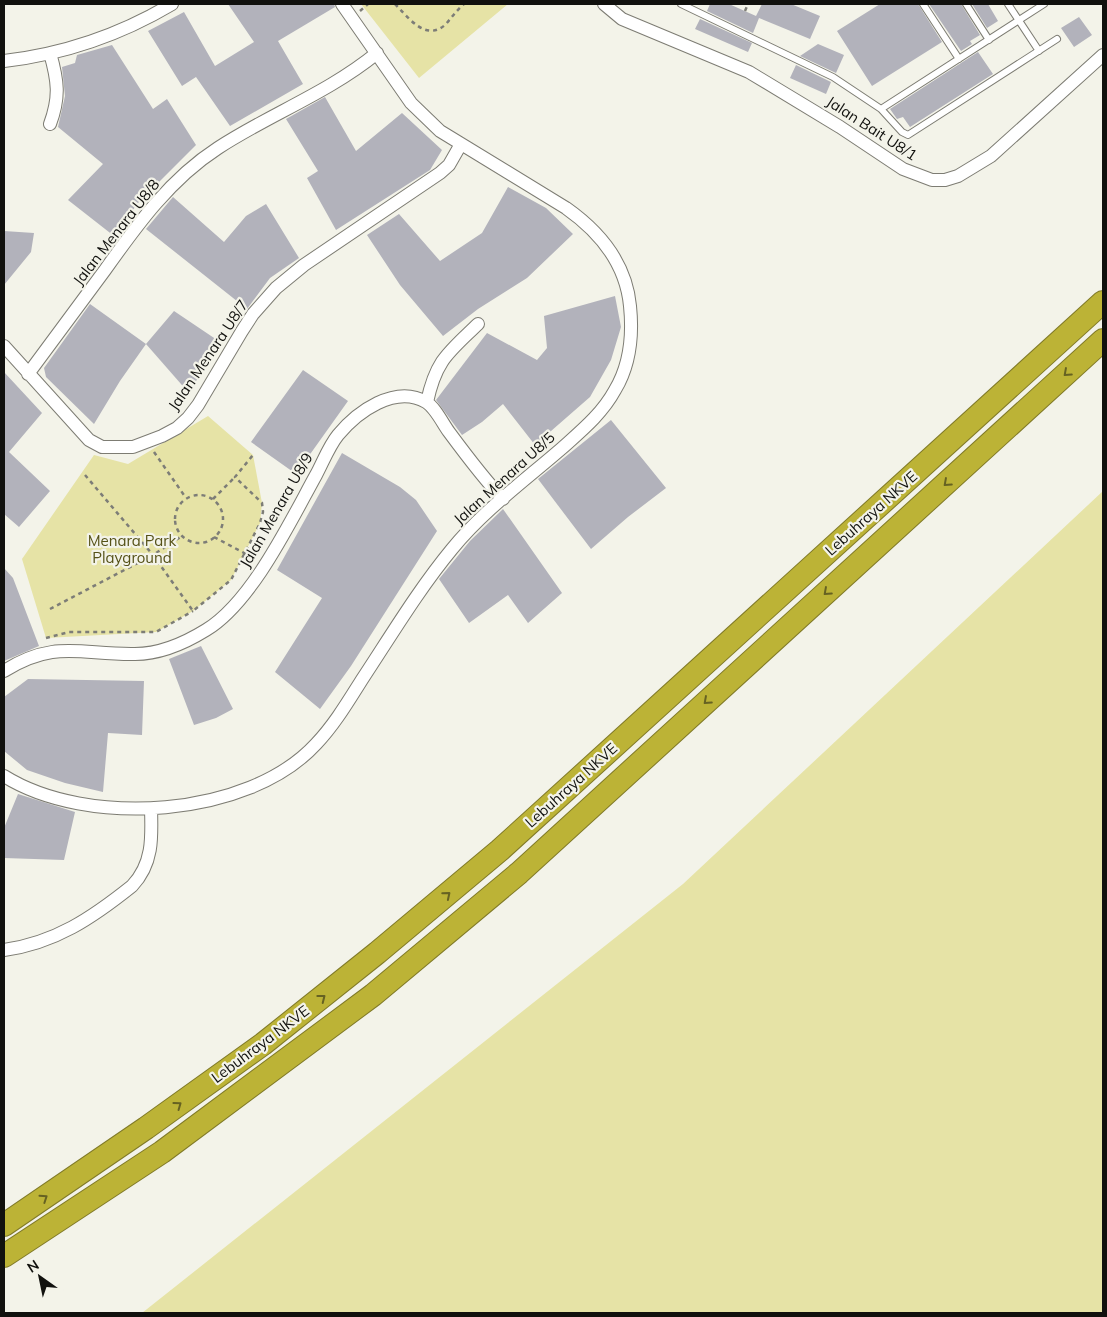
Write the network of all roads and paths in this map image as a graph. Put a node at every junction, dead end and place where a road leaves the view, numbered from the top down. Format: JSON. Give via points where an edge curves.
{"nodes":[{"id":1,"x":172,"y":4,"type":"edge"},
{"id":2,"x":342,"y":4,"type":"edge"},
{"id":3,"x":395,"y":4,"type":"edge"},
{"id":4,"x":464,"y":4,"type":"edge"},
{"id":5,"x":604,"y":4,"type":"edge"},
{"id":6,"x":681,"y":4,"type":"edge"},
{"id":7,"x":748,"y":4,"type":"edge"},
{"id":8,"x":923,"y":4,"type":"edge"},
{"id":9,"x":966,"y":4,"type":"edge"},
{"id":10,"x":1008,"y":4,"type":"edge"},
{"id":11,"x":1044,"y":4,"type":"edge"},
{"id":12,"x":744,"y":11,"type":"dead end"},
{"id":13,"x":1019,"y":20,"type":"junction"},
{"id":14,"x":1057,"y":39,"type":"dead end"},
{"id":15,"x":989,"y":40,"type":"junction"},
{"id":16,"x":1039,"y":51,"type":"junction"},
{"id":17,"x":50,"y":53,"type":"junction"},
{"id":18,"x":377,"y":53,"type":"junction"},
{"id":19,"x":1103,"y":55,"type":"edge"},
{"id":20,"x":959,"y":59,"type":"junction"},
{"id":21,"x":4,"y":60,"type":"edge"},
{"id":22,"x":881,"y":110,"type":"junction"},
{"id":23,"x":50,"y":124,"type":"dead end"},
{"id":24,"x":461,"y":144,"type":"junction"},
{"id":25,"x":1103,"y":302,"type":"edge"},
{"id":26,"x":478,"y":324,"type":"dead end"},
{"id":27,"x":1103,"y":340,"type":"edge"},
{"id":28,"x":4,"y":346,"type":"edge"},
{"id":29,"x":28,"y":374,"type":"junction"},
{"id":30,"x":427,"y":402,"type":"junction"},
{"id":31,"x":148,"y":442,"type":"junction"},
{"id":32,"x":253,"y":455,"type":"dead end"},
{"id":33,"x":85,"y":475,"type":"dead end"},
{"id":34,"x":235,"y":476,"type":"junction"},
{"id":35,"x":186,"y":498,"type":"junction"},
{"id":36,"x":214,"y":499,"type":"junction"},
{"id":37,"x":503,"y":499,"type":"junction"},
{"id":38,"x":182,"y":536,"type":"junction"},
{"id":39,"x":214,"y":537,"type":"junction"},
{"id":40,"x":246,"y":554,"type":"junction"},
{"id":41,"x":153,"y":555,"type":"junction"},
{"id":42,"x":50,"y":609,"type":"dead end"},
{"id":43,"x":193,"y":611,"type":"junction"},
{"id":44,"x":46,"y":638,"type":"dead end"},
{"id":45,"x":4,"y":671,"type":"edge"},
{"id":46,"x":4,"y":776,"type":"edge"},
{"id":47,"x":151,"y":809,"type":"junction"},
{"id":48,"x":4,"y":950,"type":"edge"},
{"id":49,"x":4,"y":1225,"type":"edge"},
{"id":50,"x":4,"y":1256,"type":"edge"}],
"edges":[{"from":1,"to":17,"type":"street","via":[[98,40]]},
{"from":2,"to":18,"type":"street","name":"Jalan Menara U8/5"},
{"from":3,"to":4,"type":"path","via":[[418,28],[430,30],[440,29]]},
{"from":5,"to":19,"type":"street","name":"Jalan Bait U8/1","via":[[622,19],[749,72],[903,169],[932,180],[958,176],[991,156]]},
{"from":6,"to":22,"type":"lane","via":[[833,77]]},
{"from":7,"to":12,"type":"path"},
{"from":8,"to":20,"type":"lane"},
{"from":9,"to":15,"type":"lane"},
{"from":10,"to":13,"type":"lane"},
{"from":11,"to":13,"type":"lane"},
{"from":13,"to":15,"type":"lane"},
{"from":13,"to":16,"type":"lane"},
{"from":14,"to":16,"type":"lane"},
{"from":15,"to":20,"type":"lane"},
{"from":16,"to":22,"type":"lane","via":[[912,134],[902,132]]},
{"from":17,"to":21,"type":"street"},
{"from":17,"to":23,"type":"street","via":[[58,88],[57,106]]},
{"from":18,"to":24,"type":"street","name":"Jalan Menara U8/5","via":[[411,103]]},
{"from":18,"to":29,"type":"street","name":"Jalan Menara U8/8","via":[[332,86],[217,148],[183,175],[133,232]]},
{"from":20,"to":22,"type":"lane"},
{"from":24,"to":31,"type":"street","name":"Jalan Menara U8/7","via":[[440,173],[304,265],[276,288],[253,314],[188,418]]},
{"from":24,"to":37,"type":"street","name":"Jalan Menara U8/5","via":[[582,220],[617,261],[629,299],[631,336],[628,356],[615,391],[585,428]]},
{"from":49,"to":25,"type":"highway","name":"Lebuhraya NKVE","one_way":true,"via":[[263,1044],[377,954],[500,850]]},
{"from":26,"to":30,"type":"street","via":[[445,356],[433,376]]},
{"from":27,"to":50,"type":"highway","name":"Lebuhraya NKVE","one_way":true,"via":[[519,873],[373,995],[162,1152]]},
{"from":28,"to":29,"type":"street","name":"Jalan Menara U8/7"},
{"from":29,"to":31,"type":"street","name":"Jalan Menara U8/7","via":[[89,440],[102,447],[117,448]]},
{"from":30,"to":37,"type":"street"},
{"from":30,"to":45,"type":"street","name":"Jalan Menara U8/9","via":[[407,396],[387,399],[358,416],[337,436],[273,553],[231,608],[206,630],[153,652],[49,651]]},
{"from":31,"to":35,"type":"path"},
{"from":32,"to":34,"type":"path"},
{"from":33,"to":41,"type":"path"},
{"from":34,"to":36,"type":"path"},
{"from":34,"to":40,"type":"path","via":[[262,503],[263,512]]},
{"from":35,"to":36,"type":"path","via":[[200,494]]},
{"from":35,"to":38,"type":"path","via":[[175,513],[176,525]]},
{"from":36,"to":39,"type":"path","via":[[223,515],[222,527]]},
{"from":37,"to":47,"type":"street","name":"Jalan Menara U8/5","via":[[462,537],[429,577],[336,720],[310,750],[274,776],[240,791],[194,803]]},
{"from":38,"to":39,"type":"path","via":[[198,543]]},
{"from":38,"to":41,"type":"path"},
{"from":39,"to":40,"type":"path"},
{"from":40,"to":43,"type":"path","via":[[231,580]]},
{"from":41,"to":42,"type":"path"},
{"from":41,"to":43,"type":"path"},
{"from":43,"to":44,"type":"path","via":[[156,632],[69,632]]},
{"from":46,"to":47,"type":"street","name":"Jalan Menara U8/5","via":[[19,786],[60,801],[121,809]]},
{"from":47,"to":48,"type":"street","via":[[150,851],[142,876],[132,886],[64,933],[25,948]]}]}
